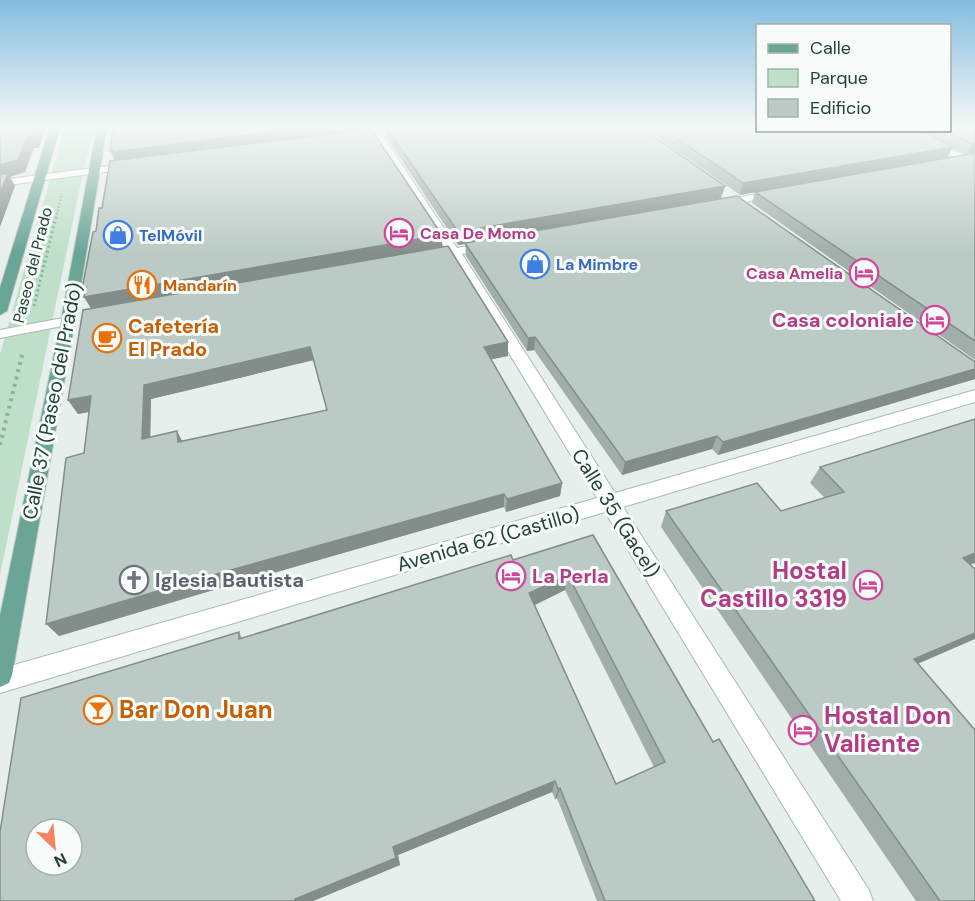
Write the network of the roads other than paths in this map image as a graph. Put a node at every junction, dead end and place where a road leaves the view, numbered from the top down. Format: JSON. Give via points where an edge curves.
{"nodes":[{"id":1,"x":42,"y":169,"type":"edge"},
{"id":2,"x":108,"y":169,"type":"edge"},
{"id":3,"x":399,"y":169,"type":"edge"},
{"id":4,"x":93,"y":171,"type":"junction"},
{"id":5,"x":39,"y":178,"type":"junction"},
{"id":6,"x":0,"y":183,"type":"edge"},
{"id":7,"x":717,"y":188,"type":"edge"},
{"id":8,"x":793,"y":191,"type":"edge"},
{"id":9,"x":736,"y":201,"type":"junction"},
{"id":10,"x":713,"y":205,"type":"edge"},
{"id":11,"x":755,"y":214,"type":"edge"},
{"id":12,"x":501,"y":243,"type":"edge"},
{"id":13,"x":454,"y":252,"type":"junction"},
{"id":14,"x":419,"y":258,"type":"edge"},
{"id":15,"x":0,"y":311,"type":"edge"},
{"id":16,"x":74,"y":320,"type":"junction"},
{"id":17,"x":0,"y":334,"type":"edge"},
{"id":18,"x":975,"y":396,"type":"edge"},
{"id":19,"x":610,"y":503,"type":"junction"},
{"id":20,"x":0,"y":675,"type":"edge"},
{"id":21,"x":0,"y":681,"type":"edge"},
{"id":22,"x":858,"y":901,"type":"edge"}],
"edges":[{"from":1,"to":5,"type":"main road"},
{"from":2,"to":4,"type":"street"},
{"from":3,"to":13,"type":"street","name":"Calle 35 (Gacel)"},
{"from":4,"to":5,"type":"street"},
{"from":4,"to":16,"type":"main road","name":"Calle 37 (Paseo del Prado)"},
{"from":5,"to":6,"type":"street"},
{"from":5,"to":15,"type":"main road"},
{"from":7,"to":9,"type":"street"},
{"from":8,"to":9,"type":"street"},
{"from":9,"to":10,"type":"street"},
{"from":9,"to":11,"type":"street"},
{"from":12,"to":13,"type":"street"},
{"from":13,"to":14,"type":"street"},
{"from":13,"to":19,"type":"street","name":"Calle 35 (Gacel)"},
{"from":16,"to":17,"type":"street"},
{"from":16,"to":20,"type":"main road","name":"Calle 37 (Paseo del Prado)"},
{"from":18,"to":19,"type":"street","name":"Avenida 62 (Castillo)"},
{"from":19,"to":21,"type":"street","name":"Avenida 62 (Castillo)"},
{"from":19,"to":22,"type":"street","name":"Calle 35 (Gacel)"}]}
